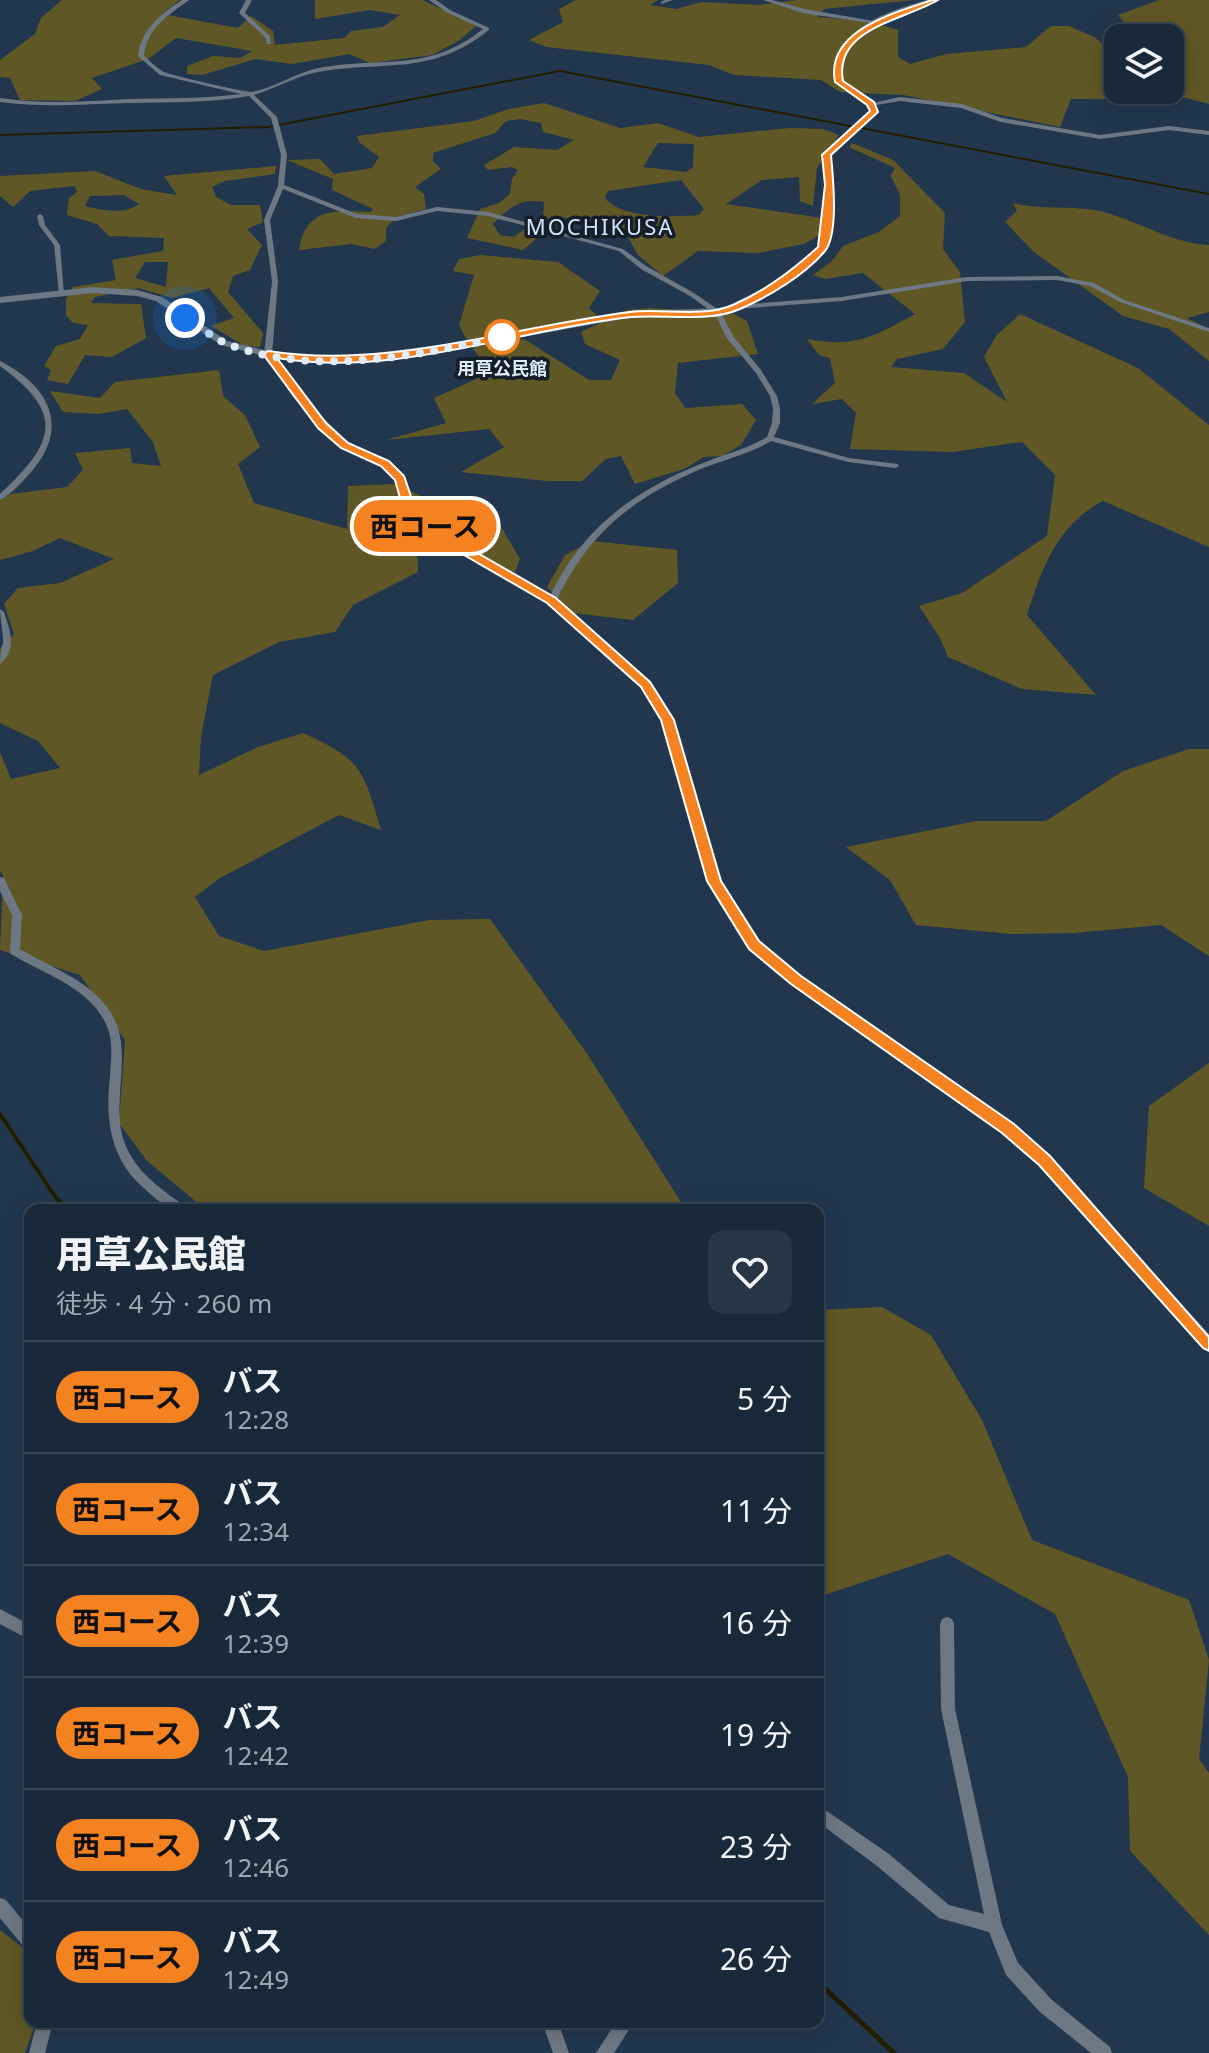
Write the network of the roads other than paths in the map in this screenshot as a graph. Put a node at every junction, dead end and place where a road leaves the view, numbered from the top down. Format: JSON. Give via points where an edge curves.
{"nodes":[{"id":1,"x":186,"y":0,"type":"edge"},
{"id":2,"x":249,"y":0,"type":"edge"},
{"id":3,"x":432,"y":0,"type":"edge"},
{"id":4,"x":670,"y":0,"type":"edge"},
{"id":5,"x":766,"y":0,"type":"edge"},
{"id":6,"x":934,"y":0,"type":"edge"},
{"id":7,"x":663,"y":3,"type":"dead end"},
{"id":8,"x":877,"y":22,"type":"junction"},
{"id":9,"x":269,"y":43,"type":"dead end"},
{"id":10,"x":250,"y":94,"type":"junction"},
{"id":11,"x":0,"y":100,"type":"edge"},
{"id":12,"x":871,"y":104,"type":"junction"},
{"id":13,"x":1209,"y":133,"type":"edge"},
{"id":14,"x":281,"y":186,"type":"junction"},
{"id":15,"x":40,"y":216,"type":"dead end"},
{"id":16,"x":62,"y":294,"type":"junction"},
{"id":17,"x":0,"y":300,"type":"edge"},
{"id":18,"x":736,"y":307,"type":"junction"},
{"id":19,"x":717,"y":312,"type":"junction"},
{"id":20,"x":1209,"y":330,"type":"edge"},
{"id":21,"x":268,"y":354,"type":"junction"},
{"id":22,"x":0,"y":363,"type":"edge"},
{"id":23,"x":770,"y":438,"type":"junction"},
{"id":24,"x":895,"y":466,"type":"dead end"},
{"id":25,"x":0,"y":498,"type":"edge"},
{"id":26,"x":552,"y":601,"type":"junction"},
{"id":27,"x":0,"y":612,"type":"edge"},
{"id":28,"x":0,"y":661,"type":"edge"},
{"id":29,"x":0,"y":881,"type":"edge"},
{"id":30,"x":172,"y":1204,"type":"edge"},
{"id":31,"x":1209,"y":1343,"type":"edge"},
{"id":32,"x":0,"y":1616,"type":"edge"},
{"id":33,"x":947,"y":1624,"type":"dead end"},
{"id":34,"x":24,"y":1630,"type":"edge"},
{"id":35,"x":824,"y":1817,"type":"edge"},
{"id":36,"x":0,"y":1906,"type":"edge"},
{"id":37,"x":994,"y":1925,"type":"junction"},
{"id":38,"x":24,"y":1934,"type":"edge"},
{"id":39,"x":43,"y":2028,"type":"edge"},
{"id":40,"x":552,"y":2028,"type":"edge"},
{"id":41,"x":622,"y":2028,"type":"edge"},
{"id":42,"x":37,"y":2053,"type":"edge"},
{"id":43,"x":561,"y":2053,"type":"edge"},
{"id":44,"x":604,"y":2053,"type":"edge"},
{"id":45,"x":1104,"y":2053,"type":"edge"}],
"edges":[{"from":1,"to":10,"type":"street","via":[[159,18],[146,36],[141,56],[162,74]]},
{"from":2,"to":9,"type":"street","via":[[242,13]]},
{"from":3,"to":10,"type":"street","via":[[487,29],[447,55],[317,71]]},
{"from":4,"to":7,"type":"street"},
{"from":5,"to":8,"type":"street"},
{"from":6,"to":8,"type":"street"},
{"from":8,"to":12,"type":"street","via":[[849,43],[836,65],[842,85]]},
{"from":10,"to":11,"type":"street","via":[[63,104]]},
{"from":10,"to":14,"type":"street","via":[[274,117],[282,139]]},
{"from":12,"to":13,"type":"street","via":[[900,99],[962,106],[1001,120],[1100,137],[1169,128]]},
{"from":12,"to":18,"type":"street","via":[[874,112],[869,118],[826,155],[827,234],[822,248],[800,269]]},
{"from":14,"to":19,"type":"street","via":[[378,220],[437,209],[459,211],[594,241],[621,250]]},
{"from":14,"to":21,"type":"street","via":[[267,220],[275,281]]},
{"from":15,"to":16,"type":"street","via":[[57,245]]},
{"from":16,"to":17,"type":"street"},
{"from":16,"to":21,"type":"street","via":[[115,290],[159,299],[224,343]]},
{"from":18,"to":19,"type":"street"},
{"from":18,"to":20,"type":"street","via":[[842,299],[967,279],[1057,278],[1092,284],[1122,301]]},
{"from":19,"to":21,"type":"street","via":[[632,314],[377,358],[309,360]]},
{"from":19,"to":23,"type":"street","via":[[774,395],[777,425]]},
{"from":21,"to":26,"type":"street","via":[[322,425],[400,479],[410,512],[430,530]]},
{"from":22,"to":25,"type":"street","via":[[29,384],[51,426],[46,451]]},
{"from":23,"to":24,"type":"street","via":[[848,460]]},
{"from":23,"to":26,"type":"street","via":[[642,494],[566,568]]},
{"from":26,"to":31,"type":"street","via":[[659,702],[714,881],[754,945],[1033,1150]]},
{"from":27,"to":28,"type":"street","via":[[8,641]]},
{"from":29,"to":30,"type":"street","via":[[17,915],[15,951],[77,986],[106,1013],[120,1051],[115,1079],[120,1155],[147,1186]]},
{"from":32,"to":34,"type":"street"},
{"from":33,"to":37,"type":"street","via":[[948,1709]]},
{"from":35,"to":37,"type":"street","via":[[945,1912]]},
{"from":36,"to":38,"type":"street"},
{"from":37,"to":45,"type":"street","via":[[1012,1969],[1046,2006]]},
{"from":39,"to":42,"type":"street"},
{"from":40,"to":43,"type":"street"},
{"from":41,"to":44,"type":"street"}]}
